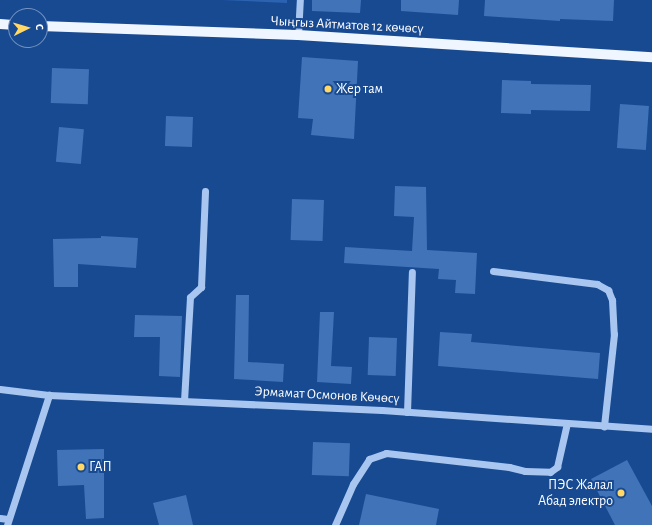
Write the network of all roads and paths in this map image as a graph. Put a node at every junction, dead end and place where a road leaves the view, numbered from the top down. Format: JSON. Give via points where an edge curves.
{"nodes":[{"id":1,"x":300,"y":0,"type":"edge"},
{"id":2,"x":48,"y":26,"type":"edge"},
{"id":3,"x":298,"y":36,"type":"junction"},
{"id":4,"x":652,"y":56,"type":"edge"},
{"id":5,"x":205,"y":191,"type":"dead end"},
{"id":6,"x":493,"y":271,"type":"dead end"},
{"id":7,"x":412,"y":272,"type":"dead end"},
{"id":8,"x":0,"y":389,"type":"edge"},
{"id":9,"x":49,"y":395,"type":"junction"},
{"id":10,"x":184,"y":401,"type":"junction"},
{"id":11,"x":407,"y":412,"type":"junction"},
{"id":12,"x":567,"y":423,"type":"junction"},
{"id":13,"x":604,"y":426,"type":"junction"},
{"id":14,"x":652,"y":429,"type":"edge"},
{"id":15,"x":0,"y":518,"type":"edge"},
{"id":16,"x":7,"y":522,"type":"edge"},
{"id":17,"x":335,"y":525,"type":"edge"}],
"edges":[{"from":1,"to":3,"type":"street"},
{"from":2,"to":3,"type":"main road","name":"Чыңгыз Айтматов 12 көчөсү"},
{"from":3,"to":4,"type":"main road","name":"Чыңгыз Айтматов 12 көчөсү"},
{"from":5,"to":10,"type":"street","via":[[201,286],[190,297]]},
{"from":6,"to":13,"type":"street","via":[[597,284],[608,290],[612,300],[614,334]]},
{"from":7,"to":11,"type":"street"},
{"from":8,"to":9,"type":"street","name":"Эрмамат Осмонов Көчөсү"},
{"from":9,"to":10,"type":"street","name":"Эрмамат Осмонов Көчөсү"},
{"from":9,"to":16,"type":"street"},
{"from":10,"to":11,"type":"street","name":"Эрмамат Осмонов Көчөсү"},
{"from":11,"to":12,"type":"street","name":"Эрмамат Осмонов Көчөсү"},
{"from":12,"to":13,"type":"street","name":"Эрмамат Осмонов Көчөсү"},
{"from":12,"to":17,"type":"street","via":[[557,467],[550,472],[386,454],[369,459],[353,484]]},
{"from":13,"to":14,"type":"street","name":"Эрмамат Осмонов Көчөсү"},
{"from":15,"to":16,"type":"street"}]}
